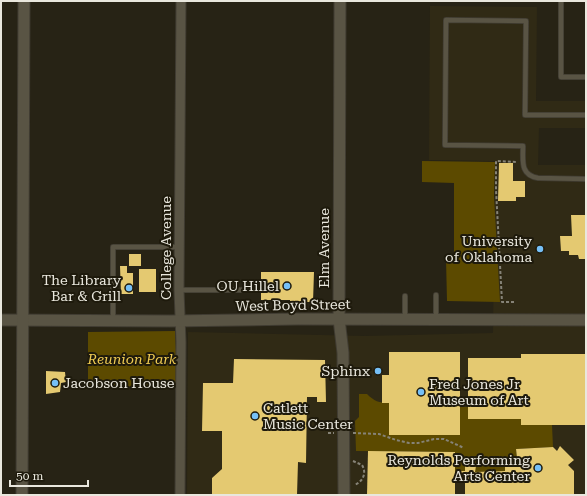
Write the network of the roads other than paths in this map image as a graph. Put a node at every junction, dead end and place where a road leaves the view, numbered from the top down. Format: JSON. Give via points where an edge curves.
{"nodes":[{"id":1,"x":24,"y":1,"type":"edge"},
{"id":2,"x":181,"y":1,"type":"edge"},
{"id":3,"x":340,"y":1,"type":"edge"},
{"id":4,"x":561,"y":1,"type":"edge"},
{"id":5,"x":586,"y":77,"type":"edge"},
{"id":6,"x":586,"y":115,"type":"edge"},
{"id":7,"x":586,"y":179,"type":"edge"},
{"id":8,"x":180,"y":247,"type":"junction"},
{"id":9,"x":179,"y":290,"type":"junction"},
{"id":10,"x":255,"y":290,"type":"dead end"},
{"id":11,"x":436,"y":295,"type":"dead end"},
{"id":12,"x":405,"y":296,"type":"dead end"},
{"id":13,"x":339,"y":319,"type":"junction"},
{"id":14,"x":405,"y":319,"type":"junction"},
{"id":15,"x":436,"y":319,"type":"junction"},
{"id":16,"x":1,"y":320,"type":"edge"},
{"id":17,"x":22,"y":320,"type":"junction"},
{"id":18,"x":113,"y":320,"type":"junction"},
{"id":19,"x":586,"y":320,"type":"edge"},
{"id":20,"x":180,"y":321,"type":"junction"},
{"id":21,"x":22,"y":495,"type":"edge"},
{"id":22,"x":180,"y":495,"type":"edge"},
{"id":23,"x":344,"y":495,"type":"edge"}],
"edges":[{"from":1,"to":17,"type":"street"},
{"from":2,"to":8,"type":"street","name":"College Avenue"},
{"from":3,"to":13,"type":"street","name":"Elm Avenue"},
{"from":4,"to":5,"type":"lane","via":[[561,77]]},
{"from":6,"to":7,"type":"lane","via":[[525,115],[526,21],[446,20],[445,145],[523,146],[525,171],[532,177]]},
{"from":8,"to":9,"type":"street","name":"College Avenue"},
{"from":8,"to":18,"type":"lane","via":[[113,247]]},
{"from":9,"to":10,"type":"lane"},
{"from":9,"to":20,"type":"street","name":"College Avenue"},
{"from":11,"to":15,"type":"lane"},
{"from":12,"to":14,"type":"lane"},
{"from":13,"to":14,"type":"street","name":"West Boyd Street"},
{"from":13,"to":20,"type":"street","name":"West Boyd Street"},
{"from":13,"to":23,"type":"street","name":"Elm Avenue","via":[[343,354]]},
{"from":14,"to":15,"type":"street","name":"West Boyd Street"},
{"from":15,"to":19,"type":"street","name":"West Boyd Street"},
{"from":16,"to":17,"type":"street","name":"West Boyd Street"},
{"from":17,"to":18,"type":"street","name":"West Boyd Street"},
{"from":17,"to":21,"type":"street"},
{"from":18,"to":20,"type":"street","name":"West Boyd Street"},
{"from":20,"to":22,"type":"street","name":"College Avenue"}]}
